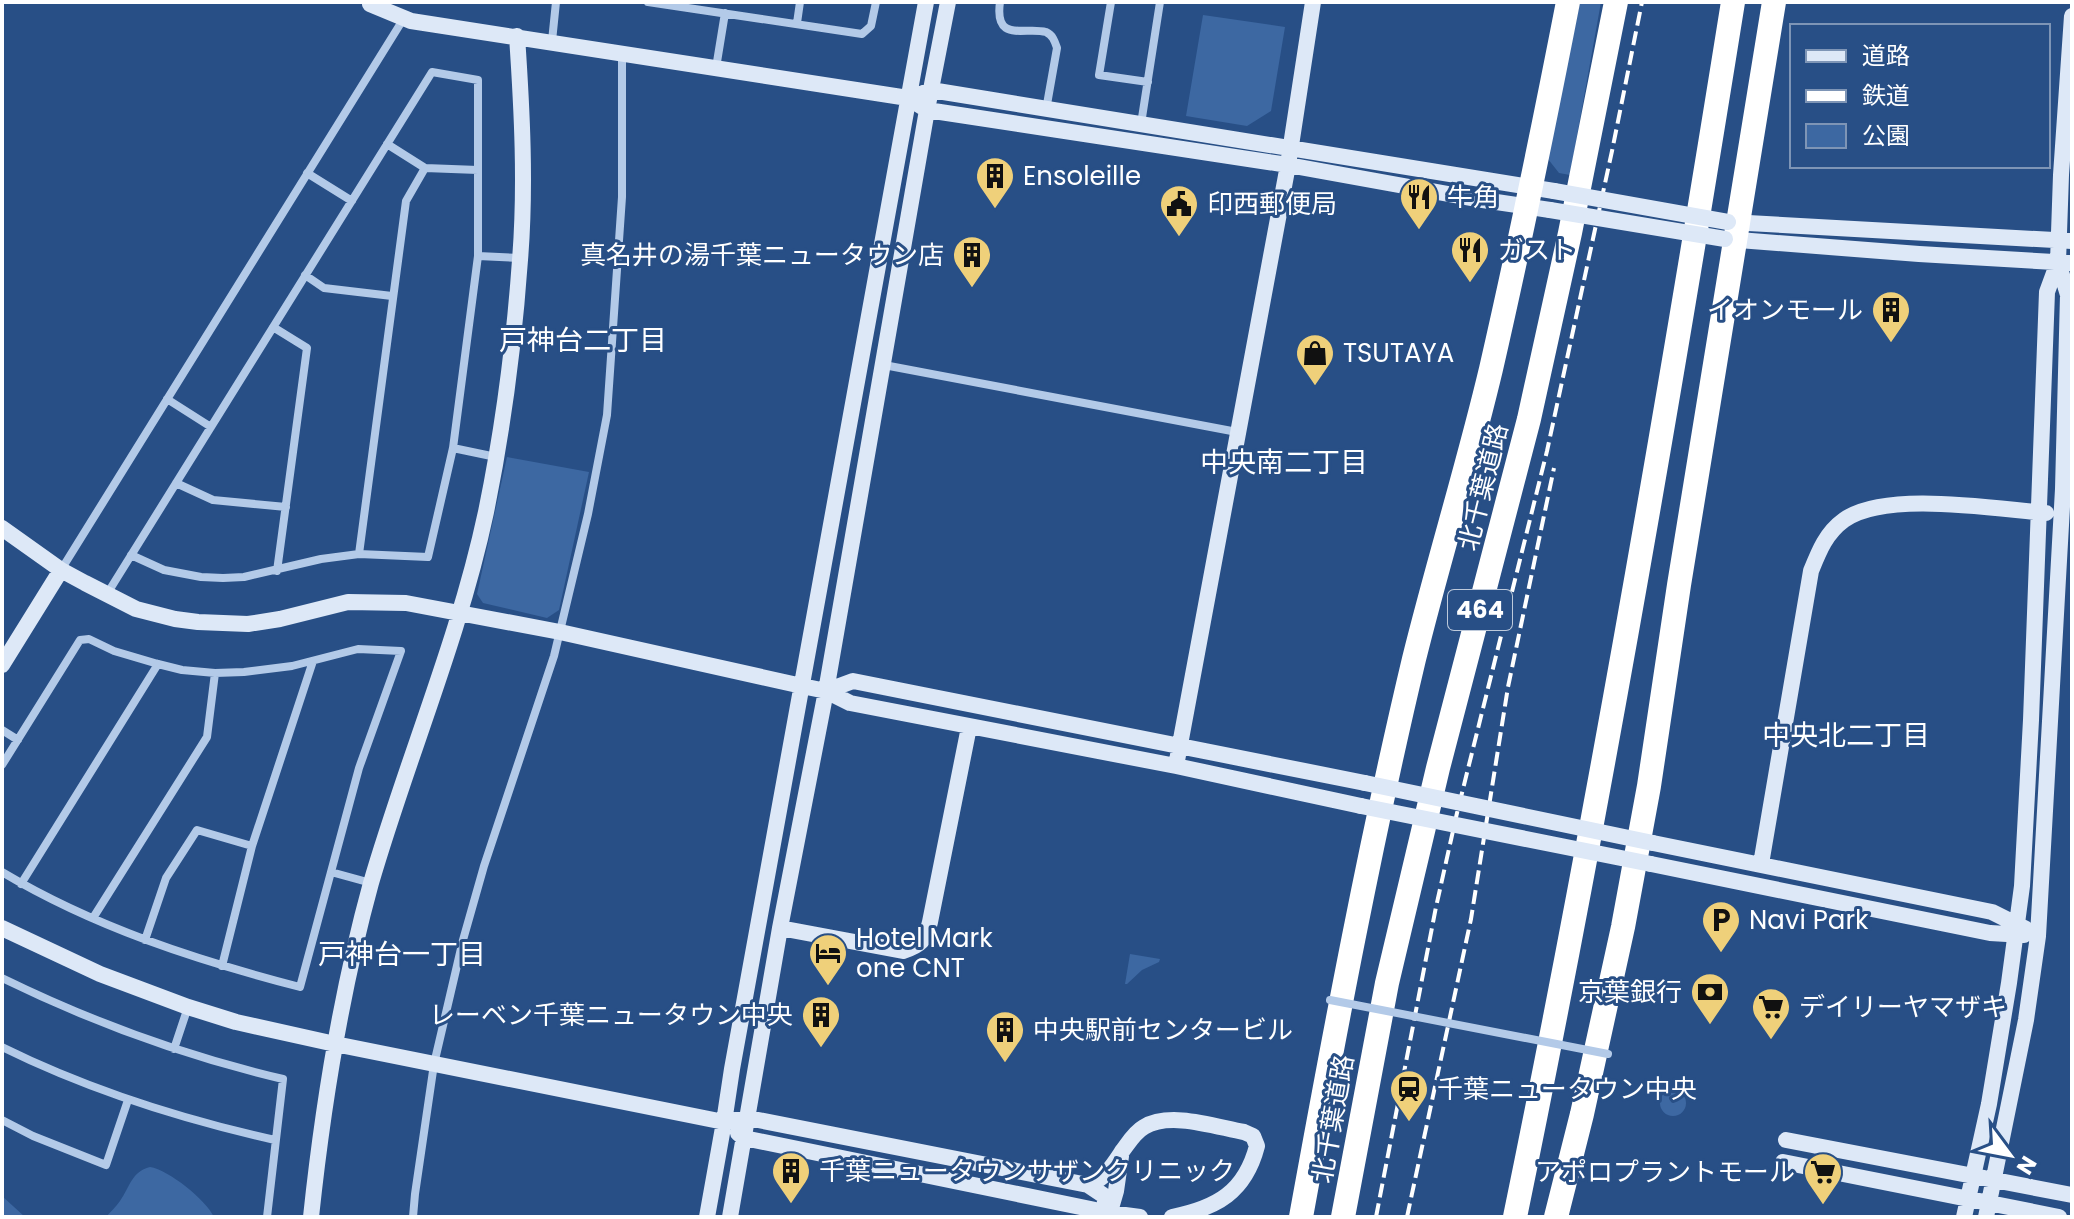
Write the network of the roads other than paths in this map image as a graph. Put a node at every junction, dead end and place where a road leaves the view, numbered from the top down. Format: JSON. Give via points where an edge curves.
{"nodes":[{"id":1,"x":556,"y":2,"type":"edge"},
{"id":2,"x":648,"y":2,"type":"edge"},
{"id":3,"x":800,"y":2,"type":"edge"},
{"id":4,"x":876,"y":2,"type":"edge"},
{"id":5,"x":926,"y":2,"type":"edge"},
{"id":6,"x":948,"y":2,"type":"edge"},
{"id":7,"x":1000,"y":2,"type":"edge"},
{"id":8,"x":1111,"y":2,"type":"edge"},
{"id":9,"x":1160,"y":2,"type":"edge"},
{"id":10,"x":1313,"y":2,"type":"edge"},
{"id":11,"x":1568,"y":2,"type":"edge"},
{"id":12,"x":1616,"y":2,"type":"edge"},
{"id":13,"x":1733,"y":2,"type":"edge"},
{"id":14,"x":1774,"y":2,"type":"edge"},
{"id":15,"x":368,"y":3,"type":"edge"},
{"id":16,"x":725,"y":13,"type":"junction"},
{"id":17,"x":2072,"y":16,"type":"edge"},
{"id":18,"x":404,"y":18,"type":"junction"},
{"id":19,"x":797,"y":23,"type":"junction"},
{"id":20,"x":517,"y":36,"type":"junction"},
{"id":21,"x":552,"y":41,"type":"junction"},
{"id":22,"x":622,"y":53,"type":"junction"},
{"id":23,"x":716,"y":68,"type":"junction"},
{"id":24,"x":1148,"y":82,"type":"junction"},
{"id":25,"x":931,"y":90,"type":"junction"},
{"id":26,"x":908,"y":98,"type":"junction"},
{"id":27,"x":927,"y":110,"type":"junction"},
{"id":28,"x":1046,"y":110,"type":"junction"},
{"id":29,"x":1141,"y":125,"type":"junction"},
{"id":30,"x":387,"y":144,"type":"junction"},
{"id":31,"x":1289,"y":157,"type":"junction"},
{"id":32,"x":425,"y":168,"type":"junction"},
{"id":33,"x":478,"y":170,"type":"junction"},
{"id":34,"x":307,"y":173,"type":"junction"},
{"id":35,"x":1541,"y":199,"type":"junction"},
{"id":36,"x":352,"y":201,"type":"junction"},
{"id":37,"x":1732,"y":231,"type":"junction"},
{"id":38,"x":2065,"y":241,"type":"edge"},
{"id":39,"x":478,"y":256,"type":"junction"},
{"id":40,"x":521,"y":258,"type":"junction"},
{"id":41,"x":2065,"y":262,"type":"edge"},
{"id":42,"x":305,"y":275,"type":"junction"},
{"id":43,"x":392,"y":296,"type":"junction"},
{"id":44,"x":273,"y":327,"type":"junction"},
{"id":45,"x":884,"y":365,"type":"junction"},
{"id":46,"x":167,"y":399,"type":"junction"},
{"id":47,"x":211,"y":427,"type":"junction"},
{"id":48,"x":1238,"y":432,"type":"junction"},
{"id":49,"x":453,"y":448,"type":"junction"},
{"id":50,"x":496,"y":457,"type":"junction"},
{"id":51,"x":176,"y":483,"type":"junction"},
{"id":52,"x":286,"y":507,"type":"junction"},
{"id":53,"x":2039,"y":513,"type":"junction"},
{"id":54,"x":2067,"y":515,"type":"edge"},
{"id":55,"x":2,"y":528,"type":"edge"},
{"id":56,"x":359,"y":554,"type":"junction"},
{"id":57,"x":131,"y":555,"type":"junction"},
{"id":58,"x":61,"y":570,"type":"junction"},
{"id":59,"x":277,"y":571,"type":"junction"},
{"id":60,"x":106,"y":594,"type":"junction"},
{"id":61,"x":460,"y":612,"type":"junction"},
{"id":62,"x":560,"y":632,"type":"junction"},
{"id":63,"x":313,"y":661,"type":"junction"},
{"id":64,"x":158,"y":664,"type":"junction"},
{"id":65,"x":2,"y":665,"type":"edge"},
{"id":66,"x":215,"y":673,"type":"junction"},
{"id":67,"x":802,"y":686,"type":"junction"},
{"id":68,"x":826,"y":691,"type":"junction"},
{"id":69,"x":969,"y":727,"type":"junction"},
{"id":70,"x":2,"y":730,"type":"edge"},
{"id":71,"x":18,"y":740,"type":"junction"},
{"id":72,"x":1179,"y":747,"type":"junction"},
{"id":73,"x":2,"y":765,"type":"edge"},
{"id":74,"x":1176,"y":766,"type":"junction"},
{"id":75,"x":252,"y":846,"type":"junction"},
{"id":76,"x":1761,"y":864,"type":"junction"},
{"id":77,"x":2,"y":872,"type":"edge"},
{"id":78,"x":331,"y":872,"type":"junction"},
{"id":79,"x":371,"y":883,"type":"junction"},
{"id":80,"x":21,"y":884,"type":"junction"},
{"id":81,"x":93,"y":918,"type":"junction"},
{"id":82,"x":2,"y":928,"type":"edge"},
{"id":83,"x":780,"y":928,"type":"junction"},
{"id":84,"x":2016,"y":930,"type":"junction"},
{"id":85,"x":2038,"y":936,"type":"junction"},
{"id":86,"x":145,"y":940,"type":"junction"},
{"id":87,"x":222,"y":966,"type":"junction"},
{"id":88,"x":2,"y":978,"type":"edge"},
{"id":89,"x":1330,"y":1000,"type":"dead end"},
{"id":90,"x":188,"y":1007,"type":"junction"},
{"id":91,"x":335,"y":1044,"type":"junction"},
{"id":92,"x":2,"y":1047,"type":"edge"},
{"id":93,"x":174,"y":1049,"type":"junction"},
{"id":94,"x":1608,"y":1054,"type":"dead end"},
{"id":95,"x":434,"y":1064,"type":"junction"},
{"id":96,"x":128,"y":1100,"type":"junction"},
{"id":97,"x":748,"y":1118,"type":"junction"},
{"id":98,"x":2,"y":1120,"type":"edge"},
{"id":99,"x":724,"y":1122,"type":"junction"},
{"id":100,"x":744,"y":1138,"type":"junction"},
{"id":101,"x":275,"y":1140,"type":"junction"},
{"id":102,"x":1786,"y":1140,"type":"dead end"},
{"id":103,"x":1121,"y":1153,"type":"junction"},
{"id":104,"x":1783,"y":1162,"type":"dead end"},
{"id":105,"x":1973,"y":1176,"type":"junction"},
{"id":106,"x":1994,"y":1180,"type":"junction"},
{"id":107,"x":1088,"y":1185,"type":"junction"},
{"id":108,"x":2072,"y":1195,"type":"edge"},
{"id":109,"x":1968,"y":1199,"type":"junction"},
{"id":110,"x":1988,"y":1210,"type":"edge"},
{"id":111,"x":1109,"y":1215,"type":"edge"},
{"id":112,"x":267,"y":1217,"type":"edge"},
{"id":113,"x":311,"y":1217,"type":"edge"},
{"id":114,"x":413,"y":1217,"type":"edge"},
{"id":115,"x":707,"y":1217,"type":"edge"},
{"id":116,"x":730,"y":1217,"type":"edge"},
{"id":117,"x":1140,"y":1217,"type":"edge"},
{"id":118,"x":1172,"y":1217,"type":"edge"},
{"id":119,"x":1301,"y":1217,"type":"edge"},
{"id":120,"x":1343,"y":1217,"type":"edge"},
{"id":121,"x":1515,"y":1217,"type":"edge"},
{"id":122,"x":1556,"y":1217,"type":"edge"},
{"id":123,"x":1964,"y":1217,"type":"edge"},
{"id":124,"x":2059,"y":1217,"type":"edge"}],
"edges":[{"from":1,"to":21,"type":"street"},
{"from":2,"to":16,"type":"street"},
{"from":3,"to":19,"type":"street"},
{"from":4,"to":19,"type":"street","via":[[871,26],[862,34]]},
{"from":5,"to":26,"type":"street"},
{"from":6,"to":25,"type":"street"},
{"from":7,"to":28,"type":"street","via":[[1002,23],[1013,32],[1046,32],[1054,38],[1057,48]]},
{"from":8,"to":24,"type":"street","via":[[1099,75]]},
{"from":9,"to":24,"type":"street"},
{"from":10,"to":31,"type":"street"},
{"from":11,"to":35,"type":"highway","name":"北千葉道路","number":"464"},
{"from":12,"to":120,"type":"highway","name":"北千葉道路","number":"464","via":[[1529,419],[1389,970]]},
{"from":13,"to":121,"type":"highway","via":[[1602,777]]},
{"from":14,"to":37,"type":"highway"},
{"from":15,"to":18,"type":"street"},
{"from":16,"to":19,"type":"street"},
{"from":16,"to":23,"type":"street"},
{"from":17,"to":38,"type":"street","via":[[2061,175]]},
{"from":18,"to":20,"type":"street"},
{"from":18,"to":34,"type":"street"},
{"from":20,"to":21,"type":"street"},
{"from":20,"to":40,"type":"street"},
{"from":21,"to":22,"type":"street"},
{"from":22,"to":23,"type":"street"},
{"from":22,"to":62,"type":"street","via":[[622,197],[607,415]]},
{"from":23,"to":26,"type":"street"},
{"from":24,"to":29,"type":"street"},
{"from":25,"to":26,"type":"street"},
{"from":25,"to":27,"type":"street"},
{"from":25,"to":28,"type":"street"},
{"from":26,"to":27,"type":"street"},
{"from":26,"to":67,"type":"street"},
{"from":27,"to":31,"type":"street"},
{"from":27,"to":45,"type":"street"},
{"from":28,"to":29,"type":"street"},
{"from":29,"to":31,"type":"street"},
{"from":30,"to":32,"type":"street"},
{"from":30,"to":33,"type":"street","via":[[432,72],[478,80]]},
{"from":30,"to":36,"type":"street"},
{"from":31,"to":35,"type":"street"},
{"from":31,"to":48,"type":"street"},
{"from":32,"to":33,"type":"street"},
{"from":32,"to":43,"type":"street","via":[[406,201]]},
{"from":33,"to":39,"type":"street"},
{"from":34,"to":36,"type":"street"},
{"from":34,"to":46,"type":"street"},
{"from":35,"to":37,"type":"street","bridge":true},
{"from":35,"to":119,"type":"highway","name":"北千葉道路","number":"464","via":[[1414,659]]},
{"from":36,"to":42,"type":"street"},
{"from":37,"to":38,"type":"street"},
{"from":37,"to":41,"type":"street","via":[[1919,254]]},
{"from":37,"to":122,"type":"highway","via":[[1636,857]]},
{"from":38,"to":41,"type":"street"},
{"from":39,"to":40,"type":"street"},
{"from":39,"to":49,"type":"street"},
{"from":40,"to":50,"type":"street"},
{"from":41,"to":53,"type":"street","via":[[2047,292]]},
{"from":41,"to":54,"type":"street"},
{"from":42,"to":43,"type":"street","via":[[324,288]]},
{"from":42,"to":44,"type":"street"},
{"from":43,"to":56,"type":"street"},
{"from":44,"to":47,"type":"street"},
{"from":44,"to":52,"type":"street","via":[[307,348]]},
{"from":45,"to":48,"type":"street"},
{"from":45,"to":68,"type":"street"},
{"from":46,"to":47,"type":"street"},
{"from":46,"to":58,"type":"street"},
{"from":47,"to":51,"type":"street"},
{"from":48,"to":72,"type":"street"},
{"from":49,"to":50,"type":"street"},
{"from":49,"to":56,"type":"street","via":[[428,557]]},
{"from":50,"to":61,"type":"street"},
{"from":51,"to":52,"type":"street","via":[[213,500]]},
{"from":51,"to":57,"type":"street"},
{"from":52,"to":59,"type":"street"},
{"from":53,"to":54,"type":"street"},
{"from":53,"to":76,"type":"street","via":[[1892,504],[1865,509],[1832,530],[1811,571]]},
{"from":53,"to":84,"type":"street"},
{"from":54,"to":85,"type":"street"},
{"from":55,"to":58,"type":"street"},
{"from":56,"to":59,"type":"street"},
{"from":57,"to":59,"type":"street","via":[[164,570],[201,577]]},
{"from":57,"to":60,"type":"street"},
{"from":58,"to":60,"type":"street"},
{"from":58,"to":65,"type":"street"},
{"from":60,"to":61,"type":"street","via":[[159,616],[224,624],[280,619],[364,601]]},
{"from":61,"to":62,"type":"street"},
{"from":61,"to":79,"type":"street"},
{"from":62,"to":67,"type":"street"},
{"from":62,"to":95,"type":"street","via":[[484,866]]},
{"from":63,"to":66,"type":"street"},
{"from":63,"to":75,"type":"street"},
{"from":63,"to":78,"type":"street","via":[[358,649],[401,651],[359,768]]},
{"from":64,"to":66,"type":"street"},
{"from":64,"to":71,"type":"street","via":[[80,640]]},
{"from":64,"to":80,"type":"street"},
{"from":66,"to":81,"type":"street","via":[[207,737]]},
{"from":67,"to":68,"type":"street"},
{"from":67,"to":99,"type":"street"},
{"from":68,"to":69,"type":"street","via":[[850,703]]},
{"from":68,"to":72,"type":"street","via":[[853,681]]},
{"from":68,"to":83,"type":"street"},
{"from":69,"to":74,"type":"street"},
{"from":69,"to":83,"type":"street","via":[[930,922],[921,944],[903,951]]},
{"from":70,"to":71,"type":"street"},
{"from":71,"to":73,"type":"street"},
{"from":72,"to":74,"type":"street"},
{"from":72,"to":76,"type":"street","bridge":true},
{"from":74,"to":84,"type":"street","bridge":true,"via":[[1990,933]]},
{"from":75,"to":86,"type":"street","via":[[197,830],[166,878]]},
{"from":75,"to":87,"type":"street"},
{"from":76,"to":84,"type":"street","via":[[1992,912]]},
{"from":77,"to":80,"type":"street"},
{"from":78,"to":79,"type":"street"},
{"from":78,"to":87,"type":"street","via":[[300,987]]},
{"from":79,"to":91,"type":"street"},
{"from":80,"to":81,"type":"street"},
{"from":81,"to":86,"type":"street"},
{"from":82,"to":90,"type":"street","via":[[78,965]]},
{"from":83,"to":97,"type":"street"},
{"from":84,"to":85,"type":"street"},
{"from":84,"to":105,"type":"street"},
{"from":85,"to":106,"type":"street"},
{"from":86,"to":87,"type":"street"},
{"from":88,"to":93,"type":"street"},
{"from":89,"to":94,"type":"street","bridge":true},
{"from":90,"to":91,"type":"street"},
{"from":90,"to":93,"type":"street"},
{"from":91,"to":95,"type":"street"},
{"from":91,"to":113,"type":"street"},
{"from":92,"to":96,"type":"street"},
{"from":93,"to":101,"type":"street","via":[[283,1079]]},
{"from":95,"to":99,"type":"street"},
{"from":95,"to":114,"type":"street"},
{"from":96,"to":98,"type":"street","via":[[106,1165]]},
{"from":96,"to":101,"type":"street"},
{"from":97,"to":99,"type":"street"},
{"from":97,"to":100,"type":"street"},
{"from":97,"to":107,"type":"street"},
{"from":99,"to":100,"type":"street"},
{"from":99,"to":115,"type":"street"},
{"from":100,"to":111,"type":"street"},
{"from":100,"to":116,"type":"street"},
{"from":101,"to":112,"type":"street"},
{"from":102,"to":105,"type":"street"},
{"from":103,"to":107,"type":"street","via":[[1111,1169]]},
{"from":103,"to":111,"type":"street"},
{"from":103,"to":118,"type":"street","via":[[1145,1126],[1174,1119],[1253,1136],[1257,1146],[1244,1180],[1206,1208]]},
{"from":104,"to":109,"type":"street"},
{"from":105,"to":106,"type":"street"},
{"from":105,"to":109,"type":"street"},
{"from":106,"to":108,"type":"street"},
{"from":106,"to":110,"type":"street"},
{"from":107,"to":111,"type":"street","via":[[1103,1195]]},
{"from":109,"to":110,"type":"street"},
{"from":109,"to":123,"type":"street"},
{"from":110,"to":124,"type":"street"},
{"from":111,"to":117,"type":"street"}]}
